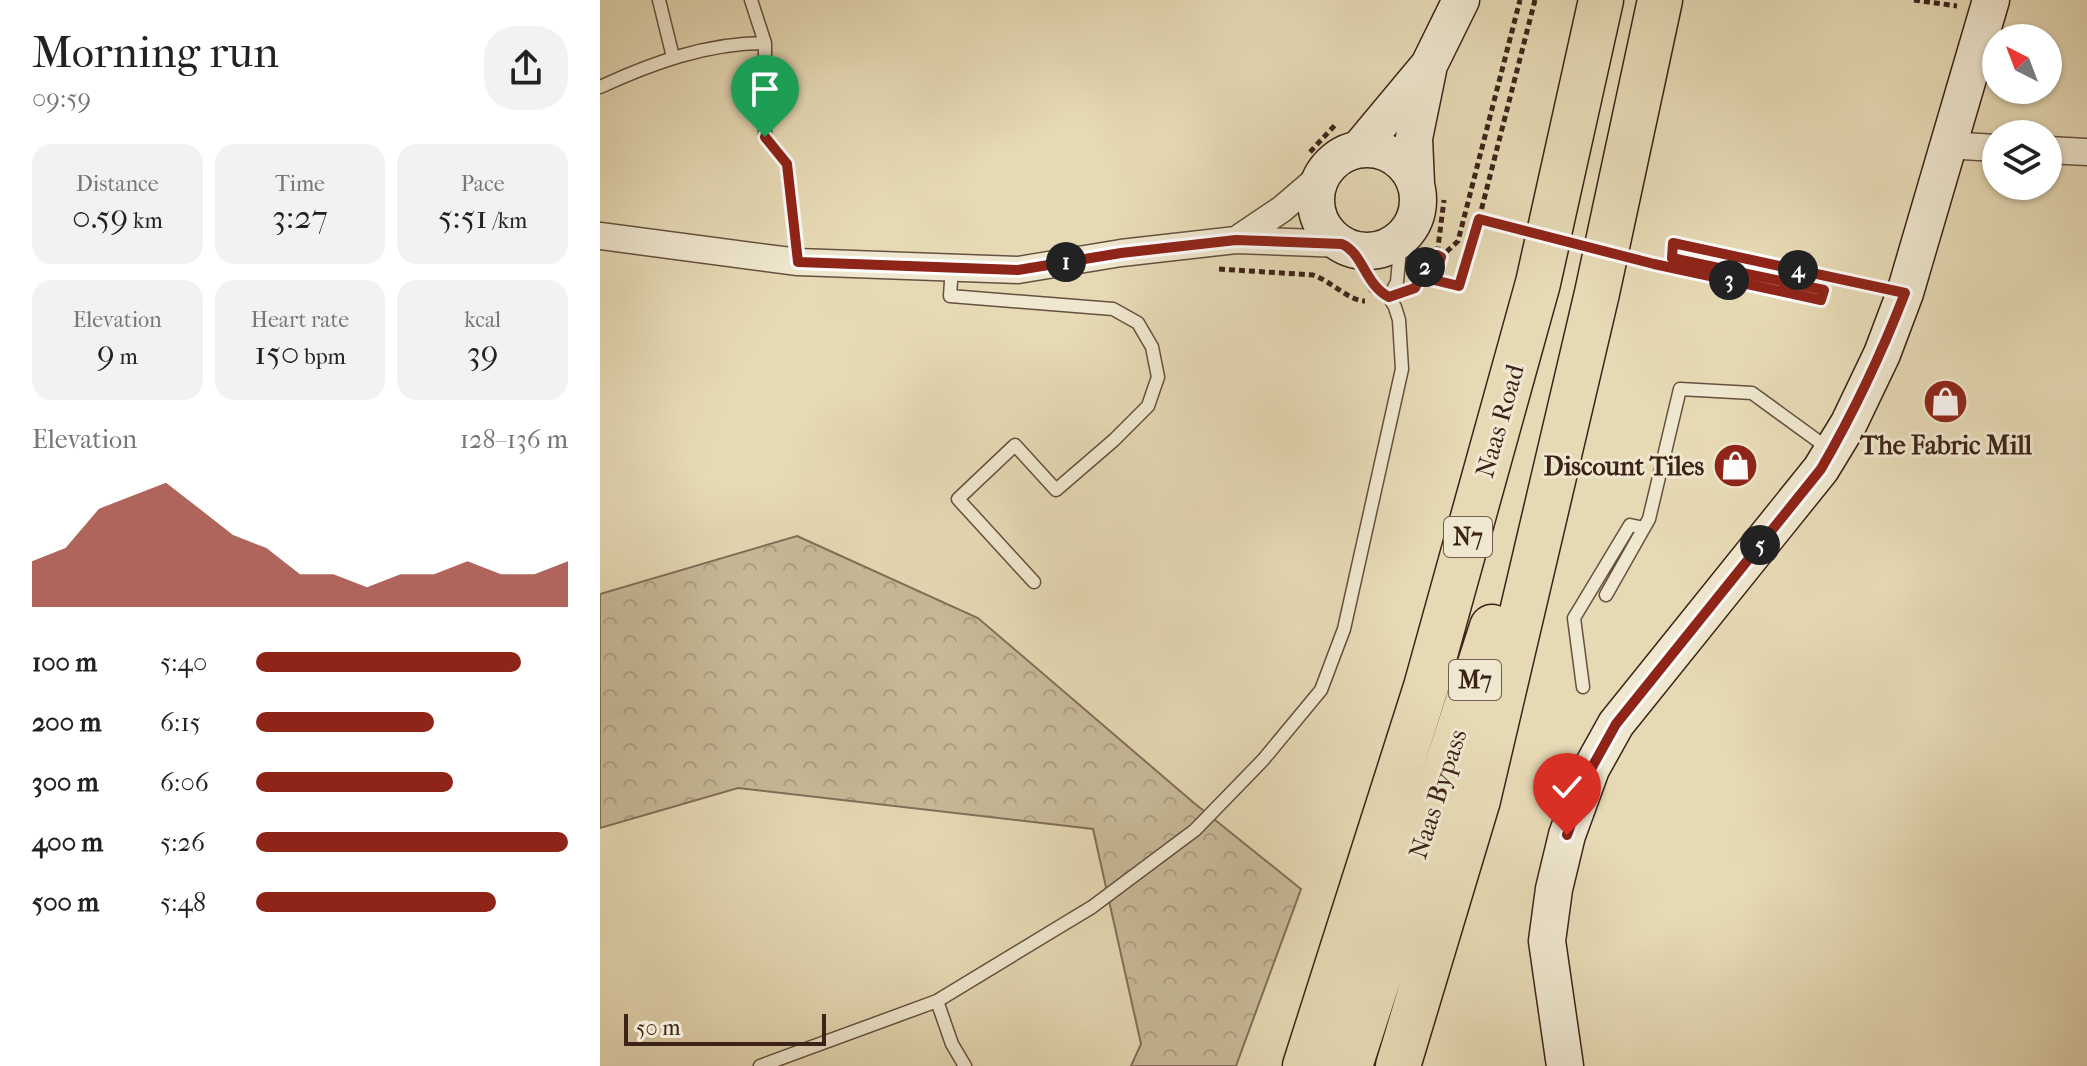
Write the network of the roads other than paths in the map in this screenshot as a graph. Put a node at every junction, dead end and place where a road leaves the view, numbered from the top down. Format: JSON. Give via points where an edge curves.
{"nodes":[{"id":1,"x":659,"y":0,"type":"edge"},
{"id":2,"x":751,"y":0,"type":"edge"},
{"id":3,"x":1461,"y":0,"type":"edge"},
{"id":4,"x":1601,"y":0,"type":"edge"},
{"id":5,"x":1660,"y":0,"type":"edge"},
{"id":6,"x":1990,"y":1,"type":"edge"},
{"id":7,"x":765,"y":43,"type":"junction"},
{"id":8,"x":673,"y":57,"type":"junction"},
{"id":9,"x":1429,"y":65,"type":"junction"},
{"id":10,"x":600,"y":87,"type":"edge"},
{"id":11,"x":1349,"y":136,"type":"junction"},
{"id":12,"x":1946,"y":145,"type":"junction"},
{"id":13,"x":1982,"y":147,"type":"edge"},
{"id":14,"x":2062,"y":151,"type":"edge"},
{"id":15,"x":2087,"y":152,"type":"edge"},
{"id":16,"x":1316,"y":163,"type":"junction"},
{"id":17,"x":1430,"y":189,"type":"junction"},
{"id":18,"x":600,"y":236,"type":"edge"},
{"id":19,"x":1401,"y":238,"type":"junction"},
{"id":20,"x":1236,"y":240,"type":"junction"},
{"id":21,"x":1346,"y":246,"type":"junction"},
{"id":22,"x":798,"y":262,"type":"junction"},
{"id":23,"x":952,"y":267,"type":"junction"},
{"id":24,"x":1597,"y":293,"type":"junction"},
{"id":25,"x":1389,"y":297,"type":"junction"},
{"id":26,"x":1832,"y":450,"type":"junction"},
{"id":27,"x":1644,"y":528,"type":"junction"},
{"id":28,"x":1034,"y":582,"type":"dead end"},
{"id":29,"x":1606,"y":595,"type":"dead end"},
{"id":30,"x":1583,"y":687,"type":"dead end"},
{"id":31,"x":937,"y":1001,"type":"junction"},
{"id":32,"x":760,"y":1066,"type":"edge"},
{"id":33,"x":965,"y":1066,"type":"edge"},
{"id":34,"x":1305,"y":1066,"type":"edge"},
{"id":35,"x":1350,"y":1066,"type":"edge"},
{"id":36,"x":1398,"y":1066,"type":"edge"},
{"id":37,"x":1565,"y":1066,"type":"edge"}],
"edges":[{"from":1,"to":8,"type":"lane"},
{"from":2,"to":7,"type":"lane"},
{"from":3,"to":9,"type":"street"},
{"from":4,"to":34,"type":"highway","name":"Naas Road","number":"N7","via":[[1534,298],[1426,687]]},
{"from":5,"to":24,"type":"highway"},
{"from":6,"to":12,"type":"street"},
{"from":7,"to":8,"type":"lane"},
{"from":7,"to":22,"type":"lane","via":[[765,137],[787,164]]},
{"from":8,"to":10,"type":"lane"},
{"from":9,"to":11,"type":"street"},
{"from":9,"to":17,"type":"street","via":[[1414,138]]},
{"from":11,"to":16,"type":"street","via":[[1346,153]]},
{"from":11,"to":17,"type":"street","via":[[1388,153]]},
{"from":12,"to":13,"type":"street"},
{"from":12,"to":26,"type":"street","via":[[1905,293],[1882,354]]},
{"from":14,"to":15,"type":"street"},
{"from":16,"to":20,"type":"street","via":[[1282,209]]},
{"from":16,"to":21,"type":"street","via":[[1317,212],[1330,236]]},
{"from":17,"to":19,"type":"street"},
{"from":18,"to":22,"type":"street"},
{"from":19,"to":21,"type":"street","via":[[1373,251]]},
{"from":19,"to":25,"type":"lane","via":[[1397,282]]},
{"from":20,"to":21,"type":"street"},
{"from":20,"to":23,"type":"street","via":[[1018,270]]},
{"from":21,"to":25,"type":"lane","via":[[1375,287]]},
{"from":22,"to":23,"type":"street"},
{"from":23,"to":28,"type":"lane","via":[[950,296],[1113,309],[1138,323],[1152,347],[1158,377],[1148,406],[1056,490],[1015,445],[958,499]]},
{"from":24,"to":35,"type":"highway","name":"Naas Bypass","number":"M7"},
{"from":24,"to":36,"type":"highway","via":[[1478,800]]},
{"from":25,"to":31,"type":"lane","via":[[1399,320],[1402,369],[1344,629],[1321,690],[1195,830],[1092,907]]},
{"from":26,"to":27,"type":"lane","via":[[1752,393],[1680,389]]},
{"from":26,"to":37,"type":"street","via":[[1616,724],[1591,769],[1564,848],[1547,941]]},
{"from":27,"to":29,"type":"lane"},
{"from":27,"to":30,"type":"lane","via":[[1630,525],[1574,618]]},
{"from":31,"to":32,"type":"lane"},
{"from":31,"to":33,"type":"lane"}]}
